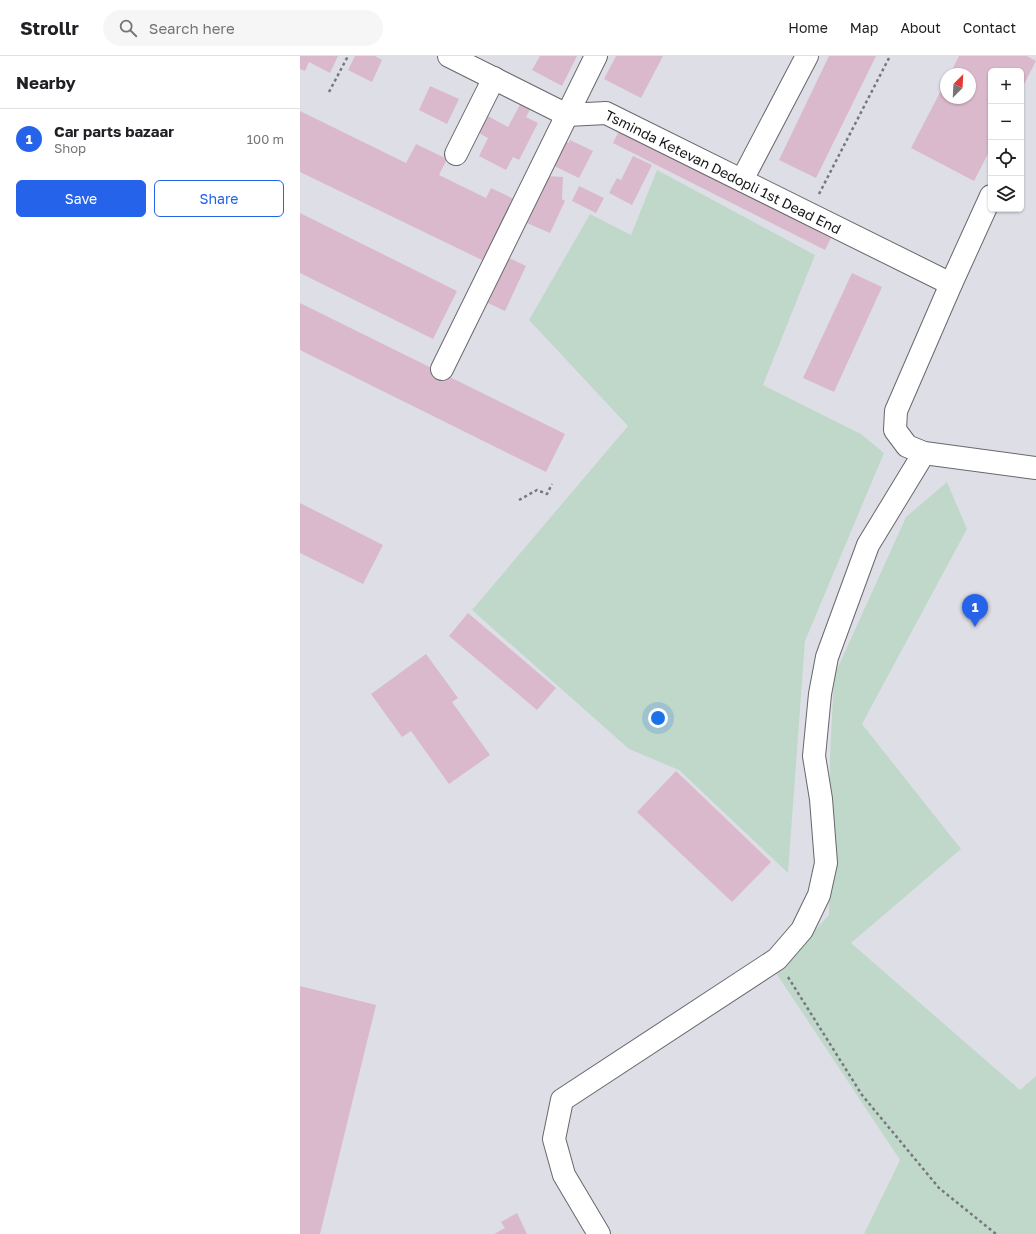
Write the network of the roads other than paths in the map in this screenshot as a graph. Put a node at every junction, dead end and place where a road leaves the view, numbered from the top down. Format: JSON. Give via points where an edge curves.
{"nodes":[{"id":1,"x":449,"y":56,"type":"edge"},
{"id":2,"x":596,"y":56,"type":"edge"},
{"id":3,"x":806,"y":56,"type":"edge"},
{"id":4,"x":494,"y":78,"type":"junction"},
{"id":5,"x":567,"y":115,"type":"junction"},
{"id":6,"x":456,"y":154,"type":"dead end"},
{"id":7,"x":742,"y":180,"type":"junction"},
{"id":8,"x":988,"y":203,"type":"edge"},
{"id":9,"x":951,"y":284,"type":"junction"},
{"id":10,"x":442,"y":369,"type":"dead end"},
{"id":11,"x":924,"y":453,"type":"junction"},
{"id":12,"x":1036,"y":468,"type":"edge"},
{"id":13,"x":599,"y":1234,"type":"edge"}],
"edges":[{"from":1,"to":4,"type":"street","name":"Tsminda Ketevan Dedopli 1st Dead End"},
{"from":2,"to":5,"type":"street"},
{"from":3,"to":7,"type":"street"},
{"from":4,"to":5,"type":"street","name":"Tsminda Ketevan Dedopli 1st Dead End"},
{"from":4,"to":6,"type":"street"},
{"from":5,"to":7,"type":"street","name":"Tsminda Ketevan Dedopli 1st Dead End","via":[[606,113]]},
{"from":5,"to":10,"type":"street"},
{"from":7,"to":9,"type":"street","name":"Tsminda Ketevan Dedopli 1st Dead End"},
{"from":8,"to":9,"type":"street"},
{"from":9,"to":11,"type":"street","via":[[896,411],[895,430],[907,446]]},
{"from":11,"to":12,"type":"street"},
{"from":11,"to":13,"type":"street","via":[[868,546],[827,657],[820,694],[814,756],[821,799],[826,863],[819,895],[802,930],[777,959],[562,1100],[554,1139],[564,1175]]}]}
